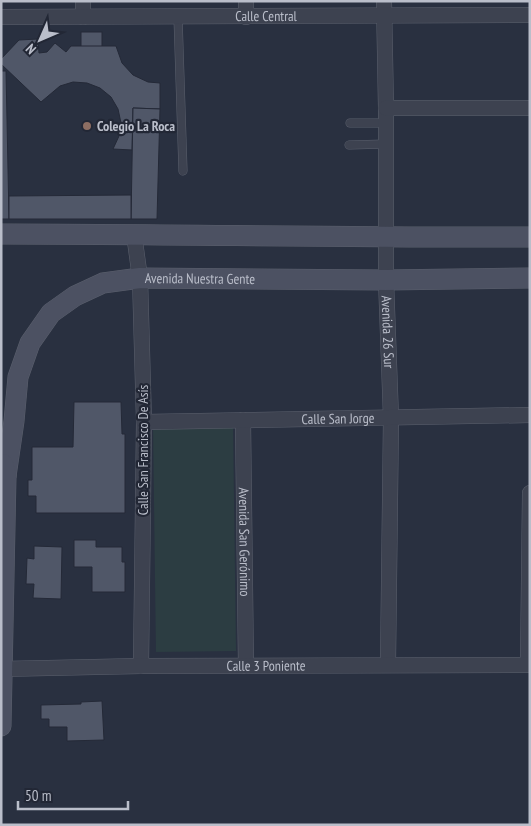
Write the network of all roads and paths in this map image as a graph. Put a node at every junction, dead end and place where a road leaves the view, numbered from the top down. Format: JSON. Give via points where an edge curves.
{"nodes":[{"id":1,"x":83,"y":1,"type":"edge"},
{"id":2,"x":384,"y":1,"type":"edge"},
{"id":3,"x":246,"y":9,"type":"edge"},
{"id":4,"x":530,"y":16,"type":"edge"},
{"id":5,"x":1,"y":17,"type":"edge"},
{"id":6,"x":83,"y":17,"type":"junction"},
{"id":7,"x":178,"y":17,"type":"junction"},
{"id":8,"x":384,"y":17,"type":"junction"},
{"id":9,"x":530,"y":108,"type":"edge"},
{"id":10,"x":386,"y":116,"type":"junction"},
{"id":11,"x":350,"y":123,"type":"dead end"},
{"id":12,"x":349,"y":144,"type":"dead end"},
{"id":13,"x":386,"y":144,"type":"junction"},
{"id":14,"x":184,"y":171,"type":"dead end"},
{"id":15,"x":1,"y":234,"type":"edge"},
{"id":16,"x":134,"y":234,"type":"junction"},
{"id":17,"x":530,"y":237,"type":"edge"},
{"id":18,"x":387,"y":238,"type":"junction"},
{"id":19,"x":140,"y":278,"type":"junction"},
{"id":20,"x":530,"y":278,"type":"edge"},
{"id":21,"x":386,"y":280,"type":"junction"},
{"id":22,"x":530,"y":415,"type":"edge"},
{"id":23,"x":391,"y":418,"type":"junction"},
{"id":24,"x":243,"y":420,"type":"junction"},
{"id":25,"x":144,"y":422,"type":"junction"},
{"id":26,"x":1,"y":454,"type":"edge"},
{"id":27,"x":6,"y":476,"type":"junction"},
{"id":28,"x":530,"y":493,"type":"edge"},
{"id":29,"x":388,"y":664,"type":"junction"},
{"id":30,"x":529,"y":664,"type":"edge"},
{"id":31,"x":141,"y":666,"type":"junction"},
{"id":32,"x":246,"y":666,"type":"junction"},
{"id":33,"x":2,"y":669,"type":"edge"},
{"id":34,"x":1,"y":726,"type":"edge"}],
"edges":[{"from":1,"to":6,"type":"street"},
{"from":2,"to":8,"type":"street","name":"Avenida 26 Sur"},
{"from":3,"to":7,"type":"street","name":"Calle Central"},
{"from":3,"to":8,"type":"street","name":"Calle Central"},
{"from":4,"to":8,"type":"street","name":"Calle Central"},
{"from":5,"to":6,"type":"street","name":"Calle Central"},
{"from":6,"to":7,"type":"street","name":"Calle Central"},
{"from":7,"to":14,"type":"lane"},
{"from":8,"to":10,"type":"street","name":"Avenida 26 Sur"},
{"from":9,"to":10,"type":"street"},
{"from":10,"to":11,"type":"lane"},
{"from":10,"to":13,"type":"street","name":"Avenida 26 Sur"},
{"from":12,"to":13,"type":"lane"},
{"from":13,"to":18,"type":"street","name":"Avenida 26 Sur"},
{"from":15,"to":16,"type":"main road"},
{"from":16,"to":18,"type":"main road"},
{"from":16,"to":19,"type":"street","name":"Calle San Francisco De Asís"},
{"from":17,"to":18,"type":"main road"},
{"from":18,"to":21,"type":"street","name":"Avenida 26 Sur"},
{"from":19,"to":21,"type":"main road","name":"Avenida Nuestra Gente"},
{"from":19,"to":25,"type":"street","name":"Calle San Francisco De Asís"},
{"from":19,"to":27,"type":"main road","name":"Avenida Nuestra Gente","via":[[103,283],[75,296],[51,314],[30,343],[18,377]]},
{"from":20,"to":21,"type":"main road","name":"Avenida Nuestra Gente"},
{"from":21,"to":23,"type":"street","name":"Avenida 26 Sur"},
{"from":22,"to":23,"type":"street","name":"Calle San Jorge"},
{"from":23,"to":24,"type":"street","name":"Calle San Jorge"},
{"from":23,"to":29,"type":"street","name":"Avenida 26 Sur"},
{"from":24,"to":25,"type":"street","name":"Calle San Jorge"},
{"from":24,"to":32,"type":"street","name":"Avenida San Gerónimo"},
{"from":25,"to":31,"type":"street","name":"Calle San Francisco De Asís"},
{"from":26,"to":27,"type":"main road"},
{"from":27,"to":33,"type":"main road"},
{"from":28,"to":30,"type":"street"},
{"from":29,"to":30,"type":"street","name":"Calle 3 Poniente"},
{"from":29,"to":32,"type":"street","name":"Calle 3 Poniente"},
{"from":31,"to":32,"type":"street","name":"Calle 3 Poniente"},
{"from":31,"to":33,"type":"street","name":"Calle 3 Poniente"},
{"from":33,"to":34,"type":"main road"}]}
